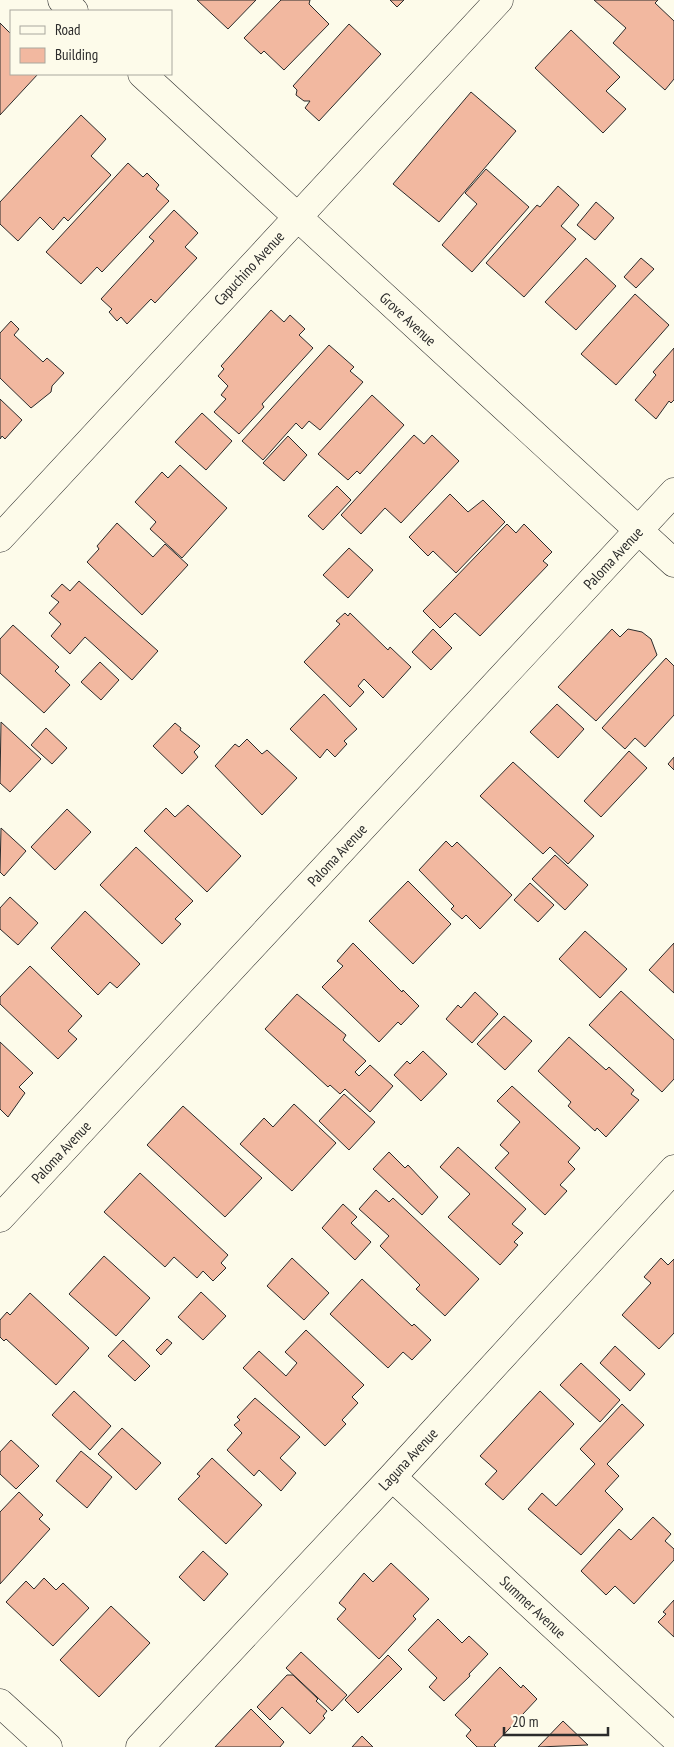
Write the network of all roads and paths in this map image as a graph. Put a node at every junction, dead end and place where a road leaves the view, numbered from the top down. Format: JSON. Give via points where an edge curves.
{"nodes":[{"id":1,"x":62,"y":0,"type":"edge"},
{"id":2,"x":499,"y":0,"type":"edge"},
{"id":3,"x":73,"y":10,"type":"edge"},
{"id":4,"x":143,"y":75,"type":"edge"},
{"id":5,"x":297,"y":216,"type":"junction"},
{"id":6,"x":674,"y":492,"type":"edge"},
{"id":7,"x":638,"y":531,"type":"junction"},
{"id":8,"x":0,"y":538,"type":"edge"},
{"id":9,"x":674,"y":564,"type":"edge"},
{"id":10,"x":674,"y":1169,"type":"edge"},
{"id":11,"x":0,"y":1218,"type":"edge"},
{"id":12,"x":392,"y":1477,"type":"junction"},
{"id":13,"x":0,"y":1703,"type":"edge"},
{"id":14,"x":674,"y":1737,"type":"edge"},
{"id":15,"x":48,"y":1747,"type":"edge"},
{"id":16,"x":140,"y":1747,"type":"edge"}],
"edges":[{"from":1,"to":3,"type":"street"},
{"from":2,"to":5,"type":"street","name":"Capuchino Avenue"},
{"from":4,"to":5,"type":"street","name":"Grove Avenue"},
{"from":5,"to":7,"type":"street","name":"Grove Avenue"},
{"from":5,"to":8,"type":"street","name":"Capuchino Avenue"},
{"from":6,"to":7,"type":"street","name":"Paloma Avenue"},
{"from":7,"to":9,"type":"street","name":"Grove Avenue"},
{"from":7,"to":11,"type":"street","name":"Paloma Avenue"},
{"from":10,"to":12,"type":"street","name":"Laguna Avenue"},
{"from":12,"to":14,"type":"street","name":"Summer Avenue"},
{"from":12,"to":16,"type":"street","name":"Laguna Avenue"},
{"from":13,"to":15,"type":"street"}]}
